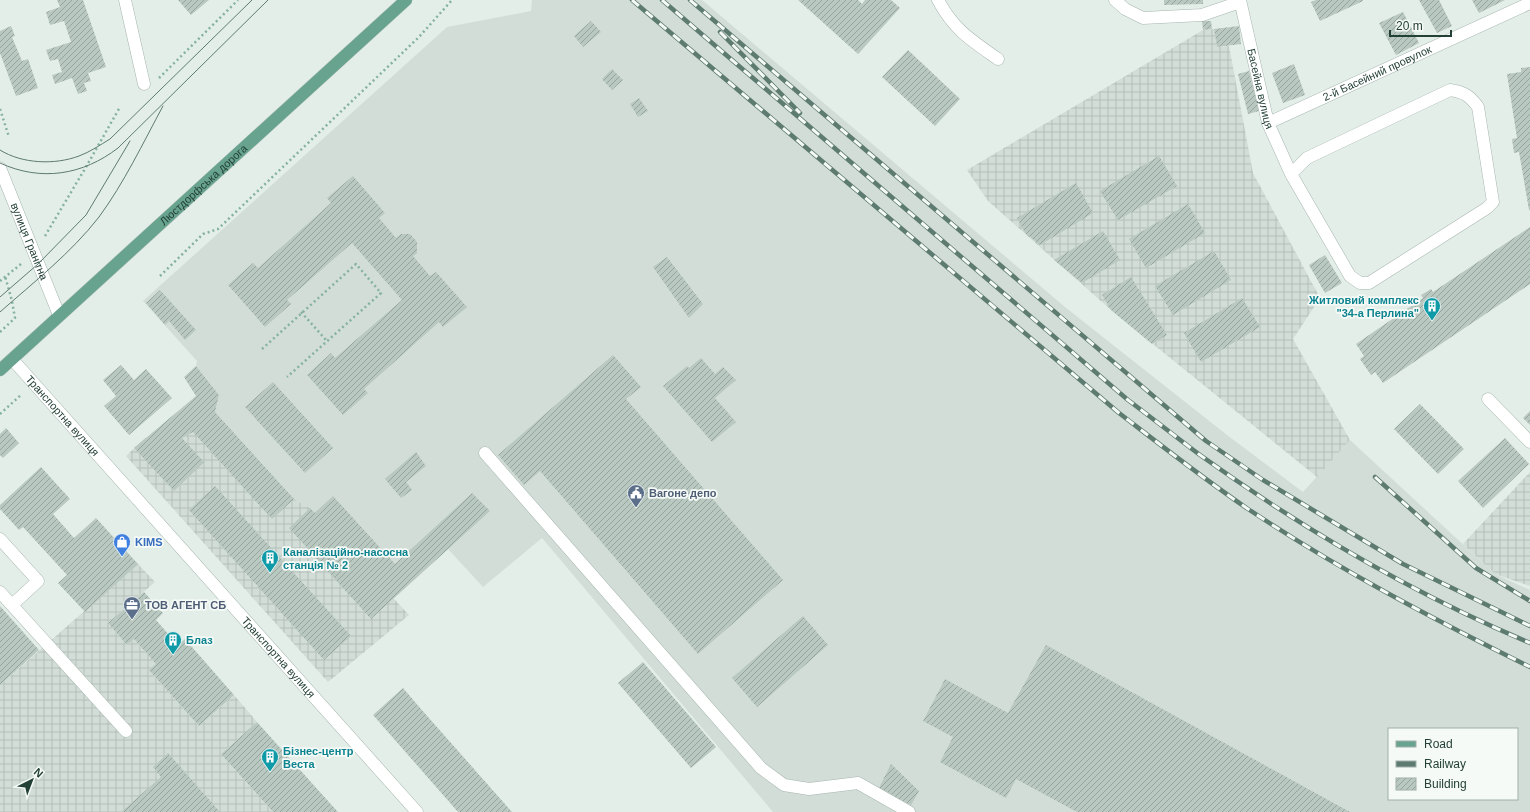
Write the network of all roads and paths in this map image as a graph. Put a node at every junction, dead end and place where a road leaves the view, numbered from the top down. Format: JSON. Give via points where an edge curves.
{"nodes":[{"id":1,"x":125,"y":0,"type":"edge"},
{"id":2,"x":238,"y":0,"type":"edge"},
{"id":3,"x":406,"y":0,"type":"edge"},
{"id":4,"x":452,"y":0,"type":"edge"},
{"id":5,"x":938,"y":0,"type":"edge"},
{"id":6,"x":1115,"y":0,"type":"edge"},
{"id":7,"x":1240,"y":1,"type":"edge"},
{"id":8,"x":1530,"y":3,"type":"edge"},
{"id":9,"x":998,"y":59,"type":"dead end"},
{"id":10,"x":144,"y":84,"type":"joint"},
{"id":11,"x":120,"y":107,"type":"dead end"},
{"id":12,"x":0,"y":109,"type":"edge"},
{"id":13,"x":1268,"y":123,"type":"junction"},
{"id":14,"x":9,"y":137,"type":"dead end"},
{"id":15,"x":0,"y":168,"type":"edge"},
{"id":16,"x":1291,"y":174,"type":"junction"},
{"id":17,"x":34,"y":254,"type":"junction"},
{"id":18,"x":160,"y":276,"type":"dead end"},
{"id":19,"x":0,"y":281,"type":"edge"},
{"id":20,"x":301,"y":312,"type":"junction"},
{"id":21,"x":59,"y":315,"type":"junction"},
{"id":22,"x":0,"y":332,"type":"edge"},
{"id":23,"x":327,"y":341,"type":"junction"},
{"id":24,"x":262,"y":349,"type":"dead end"},
{"id":25,"x":12,"y":359,"type":"junction"},
{"id":26,"x":0,"y":370,"type":"edge"},
{"id":27,"x":287,"y":377,"type":"dead end"},
{"id":28,"x":34,"y":383,"type":"junction"},
{"id":29,"x":1488,"y":399,"type":"dead end"},
{"id":30,"x":0,"y":414,"type":"edge"},
{"id":31,"x":1530,"y":442,"type":"edge"},
{"id":32,"x":485,"y":453,"type":"dead end"},
{"id":33,"x":0,"y":540,"type":"edge"},
{"id":34,"x":0,"y":592,"type":"edge"},
{"id":35,"x":12,"y":605,"type":"junction"},
{"id":36,"x":126,"y":731,"type":"dead end"},
{"id":37,"x":417,"y":812,"type":"edge"},
{"id":38,"x":909,"y":812,"type":"edge"}],
"edges":[{"from":1,"to":10,"type":"street"},
{"from":2,"to":10,"type":"path","via":[[156,80]]},
{"from":3,"to":21,"type":"main road","name":"Люстдорфська дорога"},
{"from":4,"to":18,"type":"path","via":[[419,37],[224,223],[212,232],[203,234]]},
{"from":5,"to":9,"type":"street","via":[[948,18],[963,34]]},
{"from":6,"to":7,"type":"street","via":[[1125,9],[1143,18],[1202,15]]},
{"from":7,"to":13,"type":"street","name":"Басейна вулиця"},
{"from":8,"to":13,"type":"street","name":"2-й Басейний провулок"},
{"from":11,"to":17,"type":"path"},
{"from":12,"to":14,"type":"path"},
{"from":13,"to":16,"type":"street","name":"Басейна вулиця"},
{"from":15,"to":17,"type":"street","name":"вулиця Гранітна"},
{"from":16,"to":16,"type":"street","name":"Басейна вулиця","via":[[1350,276],[1360,283],[1369,283],[1493,202],[1478,107],[1462,91],[1450,90],[1306,158]]},
{"from":17,"to":21,"type":"street","name":"вулиця Гранітна"},
{"from":19,"to":22,"type":"path","via":[[5,276],[15,318]]},
{"from":20,"to":23,"type":"path"},
{"from":20,"to":23,"type":"path","via":[[356,264],[381,293]]},
{"from":20,"to":24,"type":"path"},
{"from":21,"to":25,"type":"main road","name":"Люстдорфська дорога"},
{"from":23,"to":27,"type":"path"},
{"from":25,"to":26,"type":"main road","name":"Люстдорфська дорога"},
{"from":25,"to":28,"type":"street","name":"Транспортна вулиця"},
{"from":28,"to":30,"type":"path"},
{"from":28,"to":37,"type":"street","name":"Транспортна вулиця"},
{"from":29,"to":31,"type":"street"},
{"from":32,"to":38,"type":"street","via":[[761,768],[784,785],[809,789],[858,782]]},
{"from":33,"to":35,"type":"street","via":[[38,581]]},
{"from":34,"to":35,"type":"street"},
{"from":35,"to":36,"type":"street"}]}
